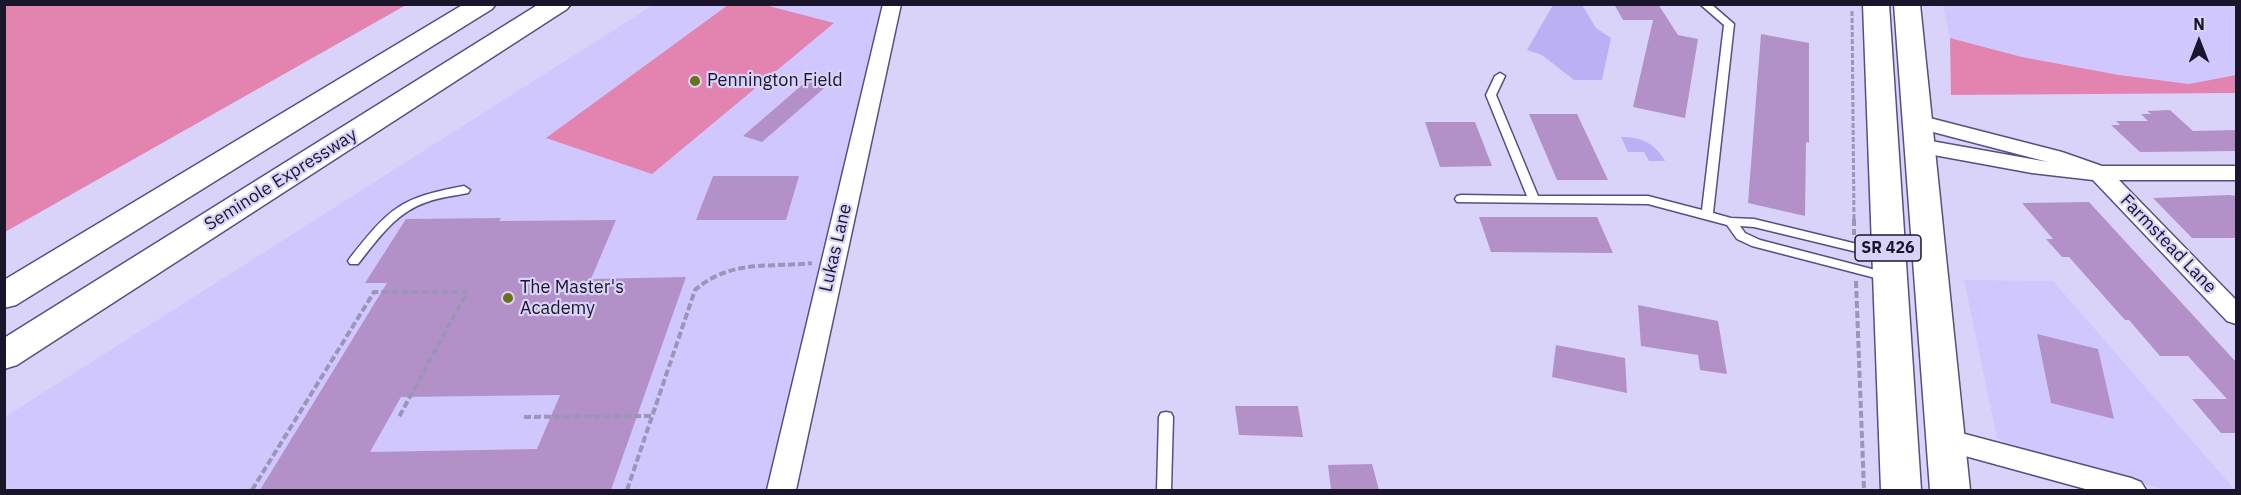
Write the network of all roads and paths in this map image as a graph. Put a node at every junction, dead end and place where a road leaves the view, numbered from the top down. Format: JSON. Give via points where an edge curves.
{"nodes":[{"id":1,"x":483,"y":4,"type":"edge"},
{"id":2,"x":558,"y":4,"type":"edge"},
{"id":3,"x":892,"y":4,"type":"edge"},
{"id":4,"x":1876,"y":4,"type":"edge"},
{"id":5,"x":1907,"y":4,"type":"edge"},
{"id":6,"x":1706,"y":5,"type":"edge"},
{"id":7,"x":1851,"y":5,"type":"edge"},
{"id":8,"x":1500,"y":76,"type":"dead end"},
{"id":9,"x":1919,"y":134,"type":"junction"},
{"id":10,"x":2099,"y":173,"type":"junction"},
{"id":11,"x":2236,"y":173,"type":"edge"},
{"id":12,"x":464,"y":190,"type":"dead end"},
{"id":13,"x":1461,"y":199,"type":"dead end"},
{"id":14,"x":1534,"y":199,"type":"junction"},
{"id":15,"x":1707,"y":215,"type":"junction"},
{"id":16,"x":1731,"y":222,"type":"junction"},
{"id":17,"x":1771,"y":227,"type":"junction"},
{"id":18,"x":1854,"y":237,"type":"dead end"},
{"id":19,"x":1770,"y":246,"type":"junction"},
{"id":20,"x":354,"y":261,"type":"dead end"},
{"id":21,"x":818,"y":261,"type":"dead end"},
{"id":22,"x":1889,"y":267,"type":"junction"},
{"id":23,"x":1856,"y":277,"type":"dead end"},
{"id":24,"x":4,"y":296,"type":"edge"},
{"id":25,"x":2236,"y":315,"type":"edge"},
{"id":26,"x":1936,"y":324,"type":"junction"},
{"id":27,"x":4,"y":356,"type":"edge"},
{"id":28,"x":652,"y":416,"type":"junction"},
{"id":29,"x":399,"y":417,"type":"dead end"},
{"id":30,"x":524,"y":417,"type":"dead end"},
{"id":31,"x":1166,"y":417,"type":"dead end"},
{"id":32,"x":1946,"y":440,"type":"junction"},
{"id":33,"x":252,"y":490,"type":"edge"},
{"id":34,"x":627,"y":490,"type":"edge"},
{"id":35,"x":781,"y":490,"type":"edge"},
{"id":36,"x":1164,"y":490,"type":"edge"},
{"id":37,"x":1864,"y":490,"type":"edge"},
{"id":38,"x":1901,"y":490,"type":"edge"},
{"id":39,"x":1950,"y":490,"type":"edge"},
{"id":40,"x":2131,"y":490,"type":"edge"}],
"edges":[{"from":1,"to":24,"type":"main road"},
{"from":2,"to":27,"type":"main road","name":"Seminole Expressway"},
{"from":3,"to":35,"type":"street","name":"Lukas Lane"},
{"from":4,"to":22,"type":"main road","number":"SR 426"},
{"from":5,"to":9,"type":"main road","number":"SR 426"},
{"from":6,"to":15,"type":"lane","via":[[1729,24]]},
{"from":7,"to":18,"type":"path"},
{"from":8,"to":14,"type":"lane","via":[[1491,95]]},
{"from":9,"to":10,"type":"street","via":[[1955,150],[2030,157],[2076,173]]},
{"from":9,"to":26,"type":"main road","number":"SR 426"},
{"from":10,"to":11,"type":"street"},
{"from":10,"to":25,"type":"street","name":"Farmstead Lane"},
{"from":12,"to":20,"type":"lane","via":[[425,197],[401,207]]},
{"from":13,"to":14,"type":"lane"},
{"from":14,"to":15,"type":"lane","via":[[1648,200]]},
{"from":15,"to":16,"type":"lane"},
{"from":16,"to":17,"type":"lane"},
{"from":16,"to":19,"type":"lane","via":[[1741,236]]},
{"from":17,"to":19,"type":"lane"},
{"from":17,"to":22,"type":"lane"},
{"from":19,"to":22,"type":"lane"},
{"from":21,"to":28,"type":"path","via":[[736,267],[720,271],[700,285]]},
{"from":22,"to":26,"type":"main road","via":[[1910,278]]},
{"from":22,"to":38,"type":"main road","number":"SR 426"},
{"from":23,"to":37,"type":"path"},
{"from":26,"to":32,"type":"main road","number":"SR 426"},
{"from":28,"to":30,"type":"path"},
{"from":28,"to":34,"type":"path"},
{"from":29,"to":33,"type":"path","via":[[467,292],[374,292]]},
{"from":31,"to":36,"type":"lane"},
{"from":32,"to":39,"type":"main road","number":"SR 426"},
{"from":32,"to":40,"type":"street"}]}
